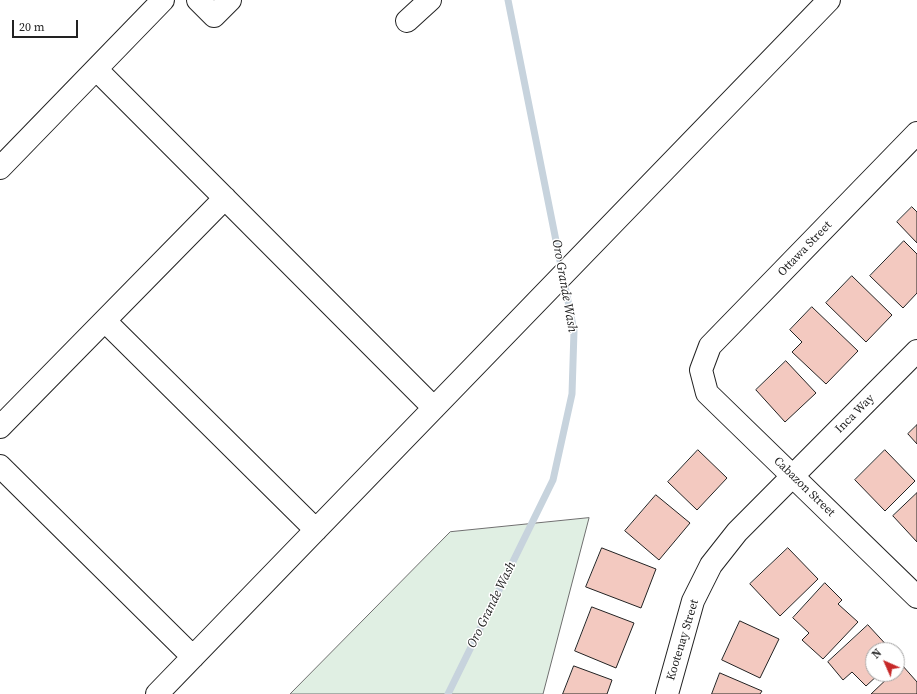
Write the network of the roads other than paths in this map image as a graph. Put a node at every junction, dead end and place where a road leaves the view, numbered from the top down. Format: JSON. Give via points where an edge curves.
{"nodes":[{"id":1,"x":163,"y":0,"type":"edge"},
{"id":2,"x":198,"y":0,"type":"edge"},
{"id":3,"x":230,"y":0,"type":"edge"},
{"id":4,"x":430,"y":0,"type":"edge"},
{"id":5,"x":829,"y":0,"type":"edge"},
{"id":6,"x":407,"y":21,"type":"dead end"},
{"id":7,"x":96,"y":69,"type":"junction"},
{"id":8,"x":917,"y":133,"type":"edge"},
{"id":9,"x":0,"y":168,"type":"edge"},
{"id":10,"x":225,"y":198,"type":"junction"},
{"id":11,"x":105,"y":321,"type":"junction"},
{"id":12,"x":917,"y":351,"type":"edge"},
{"id":13,"x":701,"y":370,"type":"joint"},
{"id":14,"x":434,"y":408,"type":"junction"},
{"id":15,"x":0,"y":427,"type":"edge"},
{"id":16,"x":0,"y":466,"type":"edge"},
{"id":17,"x":793,"y":477,"type":"junction"},
{"id":18,"x":316,"y":530,"type":"junction"},
{"id":19,"x":917,"y":597,"type":"edge"},
{"id":20,"x":193,"y":657,"type":"junction"},
{"id":21,"x":157,"y":694,"type":"edge"},
{"id":22,"x":667,"y":694,"type":"edge"}],
"edges":[{"from":1,"to":7,"type":"street"},
{"from":2,"to":3,"type":"street","via":[[214,16]]},
{"from":4,"to":6,"type":"street"},
{"from":5,"to":14,"type":"street"},
{"from":7,"to":9,"type":"street"},
{"from":7,"to":10,"type":"street"},
{"from":8,"to":13,"type":"street","name":"Ottawa Street","via":[[710,346]]},
{"from":10,"to":11,"type":"street"},
{"from":10,"to":14,"type":"street"},
{"from":11,"to":15,"type":"street"},
{"from":11,"to":18,"type":"street"},
{"from":12,"to":17,"type":"street","name":"Inca Way"},
{"from":13,"to":17,"type":"street","name":"Cabazon Street","via":[[707,393]]},
{"from":14,"to":18,"type":"street"},
{"from":16,"to":20,"type":"street"},
{"from":17,"to":19,"type":"street","name":"Cabazon Street"},
{"from":17,"to":22,"type":"street","name":"Kootenay Street","via":[[737,532],[711,565],[693,601]]},
{"from":18,"to":20,"type":"street"},
{"from":20,"to":21,"type":"street"}]}
